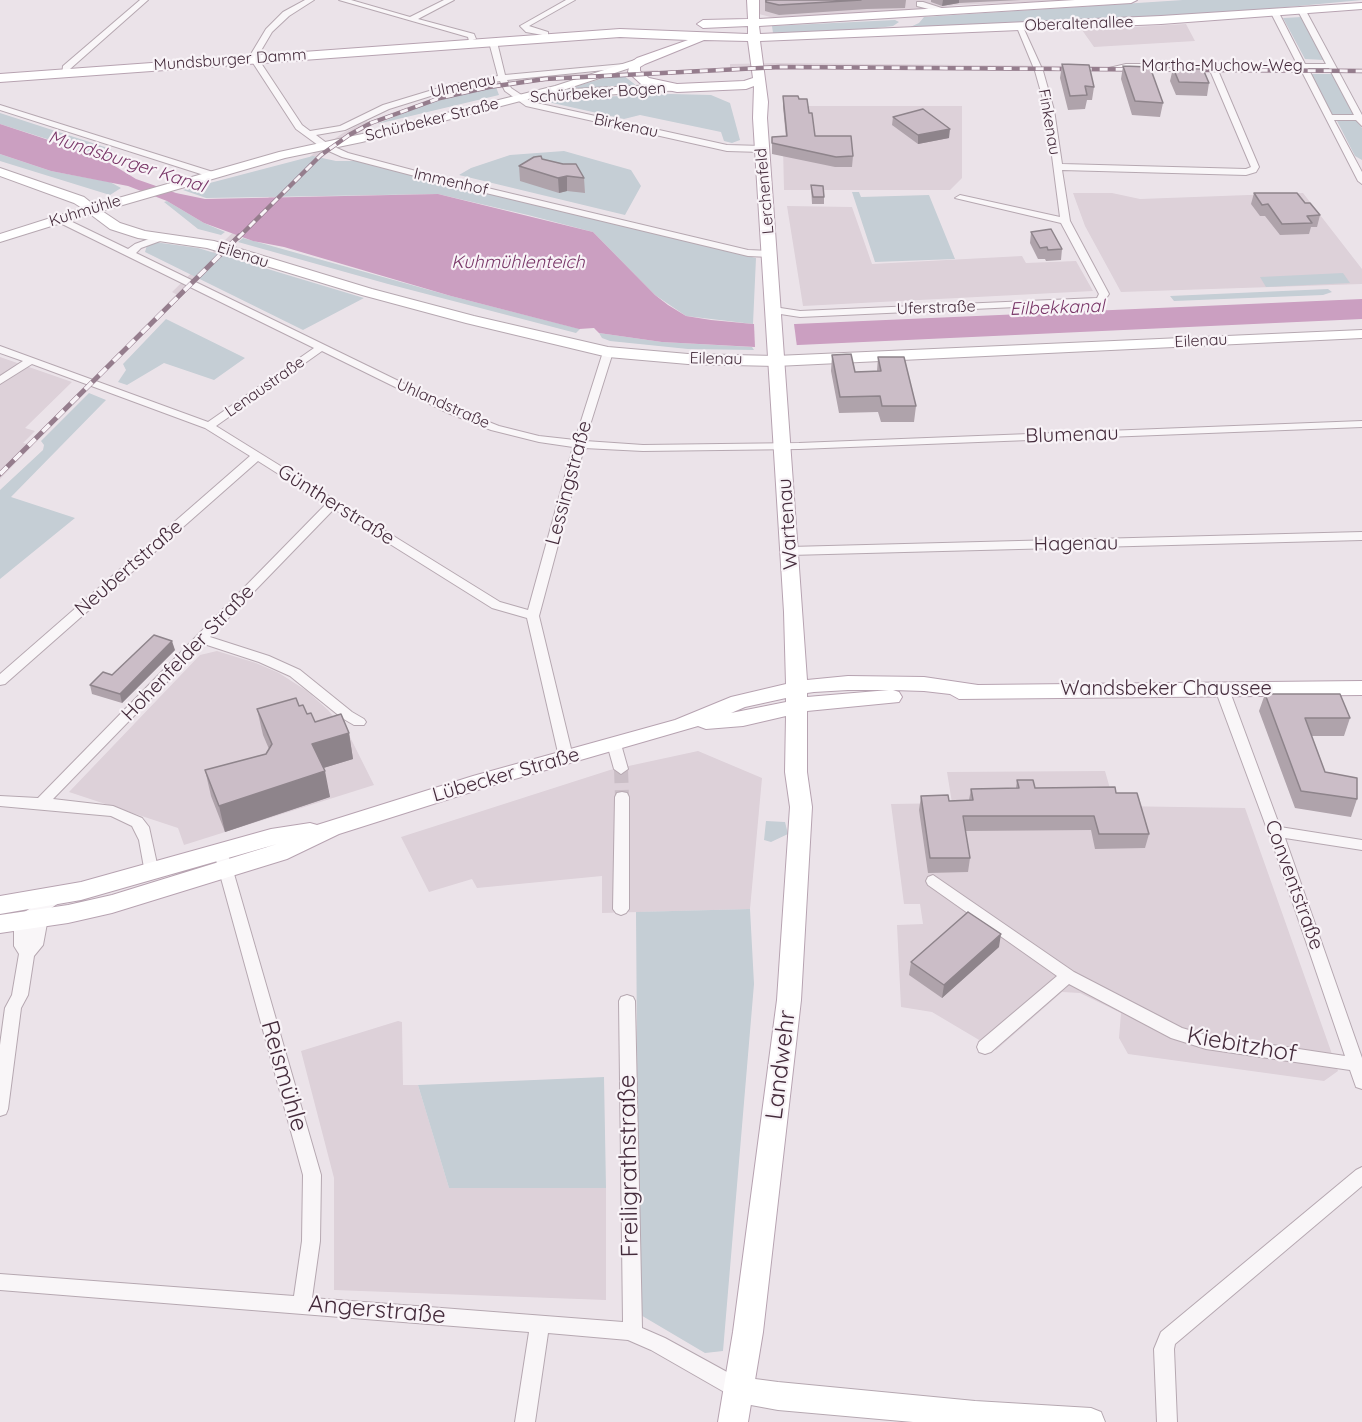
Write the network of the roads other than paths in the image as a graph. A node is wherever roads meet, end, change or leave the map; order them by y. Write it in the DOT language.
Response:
graph roads {
  1 [pos="144,0"];
  2 [pos="310,0"];
  3 [pos="343,0"];
  4 [pos="450,0"];
  5 [pos="571,0"];
  6 [pos="753,0"];
  7 [pos="1131,0"];
  8 [pos="920,5"];
  9 [pos="1362,6"];
  10 [pos="1302,11"];
  11 [pos="1275,13"];
  12 [pos="886,15"];
  13 [pos="411,19"];
  14 [pos="732,21"];
  15 [pos="755,22"];
  16 [pos="903,25"];
  17 [pos="1019,27"];
  18 [pos="545,34"];
  19 [pos="875,34"];
  20 [pos="707,36"];
  21 [pos="796,37"];
  22 [pos="754,38"];
  23 [pos="466,41"];
  24 [pos="493,42"];
  25 [pos="256,58"];
  26 [pos="758,60"];
  27 [pos="640,61"];
  28 [pos="624,66"];
  29 [pos="1212,66"];
  30 [pos="1304,66"];
  31 [pos="1331,66"];
  32 [pos="1113,68"];
  33 [pos="65,73"];
  34 [pos="0,78"];
  35 [pos="502,78"];
  36 [pos="759,80"];
  37 [pos="716,87"];
  38 [pos="677,88"];
  39 [pos="519,98"];
  40 [pos="0,108"];
  41 [pos="1329,117"];
  42 [pos="760,118"];
  43 [pos="1361,120"];
  44 [pos="309,134"];
  45 [pos="325,146"];
  46 [pos="762,149"];
  47 [pos="1352,161"];
  48 [pos="1362,161"];
  49 [pos="1057,167"];
  50 [pos="0,172"];
  51 [pos="210,174"];
  52 [pos="1362,181"];
  53 [pos="171,185"];
  54 [pos="960,198"];
  55 [pos="92,208"];
  56 [pos="59,219"];
  57 [pos="1065,221"];
  58 [pos="143,235"];
  59 [pos="0,238"];
  60 [pos="160,238"];
  61 [pos="115,244"];
  62 [pos="131,252"];
  63 [pos="770,254"];
  64 [pos="1099,301"];
  65 [pos="775,317"];
  66 [pos="1362,334"];
  67 [pos="320,348"];
  68 [pos="0,349"];
  69 [pos="608,352"];
  70 [pos="776,354"];
  71 [pos="31,360"];
  72 [pos="0,381"];
  73 [pos="1362,424"];
  74 [pos="209,426"];
  75 [pos="579,444"];
  76 [pos="782,445"];
  77 [pos="258,455"];
  78 [pos="334,503"];
  79 [pos="1362,536"];
  80 [pos="789,552"];
  81 [pos="533,616"];
  82 [pos="202,639"];
  83 [pos="0,681"];
  84 [pos="1362,688"];
  85 [pos="1222,689"];
  86 [pos="796,697"];
  87 [pos="359,722"];
  88 [pos="614,744"];
  89 [pos="566,757"];
  90 [pos="621,769"];
  91 [pos="622,797"];
  92 [pos="0,801"];
  93 [pos="41,803"];
  94 [pos="1274,831"];
  95 [pos="1362,845"];
  96 [pos="224,861"];
  97 [pos="152,873"];
  98 [pos="933,881"];
  99 [pos="59,896"];
  100 [pos="0,905"];
  101 [pos="621,909"];
  102 [pos="21,921"];
  103 [pos="1068,976"];
  104 [pos="627,1000"];
  105 [pos="986,1047"];
  106 [pos="1360,1065"];
  107 [pos="1362,1082"];
  108 [pos="0,1109"];
  109 [pos="1362,1175"];
  110 [pos="0,1282"];
  111 [pos="302,1304"];
  112 [pos="540,1324"];
  113 [pos="633,1332"];
  114 [pos="740,1390"];
  115 [pos="525,1422"];
  116 [pos="733,1422"];
  117 [pos="1091,1422"];
  118 [pos="1167,1422"];
  1 -- 33 [label="street"];
  2 -- 25 [label="street"];
  3 -- 13 [label="street"];
  4 -- 13 [label="street"];
  5 -- 18 [label="street"];
  6 -- 15 [label="main road, Lerchenfeld"];
  7 -- 8 [label="main road"];
  8 -- 12 [label="main road"];
  8 -- 16 [label="main road"];
  9 -- 10 [label="main road, Oberaltenallee"];
  10 -- 11 [label="main road, Oberaltenallee"];
  10 -- 31 [label="street"];
  11 -- 17 [label="main road, Oberaltenallee"];
  11 -- 30 [label="street"];
  12 -- 15 [label="main road"];
  12 -- 16 [label="main road"];
  13 -- 23 [label="street"];
  14 -- 15 [label="main road"];
  14 -- 18 [label="main road, Mundsburger Damm"];
  14 -- 20 [label="main road, Schürbeker Straße"];
  15 -- 22 [label="main road, Lerchenfeld"];
  16 -- 19 [label="main road"];
  17 -- 19 [label="main road, Oberaltenallee"];
  17 -- 49 [label="street, Finkenau"];
  18 -- 23 [label="main road, Mundsburger Damm"];
  19 -- 21 [label="main road, Oberaltenallee"];
  20 -- 22 [label="main road, Mundsburger Damm"];
  20 -- 24 [label="main road, Mundsburger Damm"];
  20 -- 27 [label="main road, Schürbeker Straße"];
  21 -- 22 [label="main road, Mundsburger Damm"];
  21 -- 26 [label="main road"];
  22 -- 26 [label="main road, Lerchenfeld"];
  23 -- 24 [label="main road, Mundsburger Damm"];
  23 -- 25 [label="main road, Mundsburger Damm"];
  24 -- 35 [label="street, Birkenau"];
  25 -- 33 [label="main road, Mundsburger Damm"];
  25 -- 44 [label="street, Immenhof"];
  26 -- 36 [label="main road, Lerchenfeld"];
  27 -- 28 [label="street, Schürbeker Straße"];
  27 -- 38 [label="main road, Schürbeker Bogen"];
  28 -- 35 [label="street, Ulmenau"];
  28 -- 39 [label="street, Schürbeker Straße"];
  29 -- 30 [label="street, Martha-Muchow-Weg"];
  29 -- 32 [label="street, Martha-Muchow-Weg"];
  29 -- 49 [label="street"];
  30 -- 31 [label="street, Martha-Muchow-Weg"];
  30 -- 41 [label="street"];
  31 -- 43 [label="street"];
  33 -- 34 [label="main road, Mundsburger Damm"];
  35 -- 39 [label="street, Birkenau"];
  35 -- 44 [label="street, Ulmenau"];
  36 -- 37 [label="main road, Schürbeker Bogen"];
  36 -- 42 [label="main road, Lerchenfeld"];
  37 -- 38 [label="main road, Schürbeker Bogen"];
  37 -- 42 [label="main road, Schürbeker Bogen"];
  38 -- 39 [label="street, Schürbeker Bogen"];
  39 -- 45 [label="street, Schürbeker Straße"];
  39 -- 46 [label="street, Birkenau"];
  40 -- 51 [label="street"];
  41 -- 43 [label="street"];
  41 -- 47 [label="street"];
  42 -- 46 [label="main road, Lerchenfeld"];
  44 -- 45 [label="street, Immenhof"];
  45 -- 51 [label="street, Schürbeker Straße"];
  45 -- 63 [label="street, Immenhof"];
  46 -- 63 [label="main road, Lerchenfeld"];
  47 -- 48 [label="street"];
  47 -- 52 [label="street"];
  49 -- 57 [label="street, Finkenau"];
  50 -- 55 [label="street, Eilenau"];
  51 -- 53 [label="street, Schürbeker Straße"];
  53 -- 55 [label="street, Kuhmühle"];
  54 -- 57 [label="street"];
  55 -- 56 [label="street, Kuhmühle"];
  55 -- 58 [label="street, Eilenau"];
  56 -- 59 [label="street, Kuhmühle"];
  56 -- 61 [label="street, Uhlandstraße"];
  57 -- 64 [label="street, Finkenau"];
  58 -- 60 [label="street, Eilenau"];
  58 -- 61 [label="street"];
  60 -- 62 [label="street"];
  60 -- 69 [label="street, Eilenau"];
  61 -- 62 [label="street, Uhlandstraße"];
  62 -- 67 [label="street, Uhlandstraße"];
  63 -- 65 [label="main road, Lerchenfeld"];
  64 -- 65 [label="street, Uferstraße"];
  65 -- 70 [label="main road, Lerchenfeld"];
  66 -- 70 [label="street, Eilenau"];
  67 -- 74 [label="street, Lenaustraße"];
  67 -- 75 [label="street, Uhlandstraße"];
  68 -- 71 [label="street, Güntherstraße"];
  69 -- 70 [label="street, Eilenau"];
  69 -- 75 [label="street, Lessingstraße"];
  70 -- 76 [label="main road, Wartenau"];
  71 -- 72 [label="street"];
  71 -- 74 [label="street, Güntherstraße"];
  73 -- 76 [label="street, Blumenau"];
  74 -- 77 [label="street, Güntherstraße"];
  75 -- 76 [label="street, Uhlandstraße"];
  75 -- 81 [label="street, Lessingstraße"];
  76 -- 80 [label="main road, Wartenau"];
  77 -- 78 [label="street, Güntherstraße"];
  77 -- 83 [label="street, Neubertstraße"];
  78 -- 81 [label="street, Güntherstraße"];
  78 -- 82 [label="street, Hohenfelder Straße"];
  79 -- 80 [label="street, Hagenau"];
  80 -- 86 [label="main road, Wartenau"];
  81 -- 89 [label="street"];
  82 -- 87 [label="street"];
  82 -- 93 [label="street, Hohenfelder Straße"];
  84 -- 85 [label="main road, Wandsbeker Chaussee"];
  85 -- 86 [label="main road, Wandsbeker Chaussee"];
  85 -- 94 [label="street, Conventstraße"];
  86 -- 88 [label="main road, Lübecker Straße"];
  86 -- 114 [label="main road, Landwehr"];
  88 -- 89 [label="main road, Lübecker Straße"];
  88 -- 90 [label="street"];
  89 -- 96 [label="main road, Lübecker Straße"];
  91 -- 101 [label="street"];
  92 -- 93 [label="street"];
  93 -- 97 [label="street"];
  94 -- 95 [label="street"];
  94 -- 106 [label="street, Conventstraße"];
  96 -- 97 [label="main road, Lübecker Straße"];
  96 -- 102 [label="main road, Lübecker Straße"];
  96 -- 111 [label="street, Reismühle"];
  97 -- 99 [label="main road, Lübecker Straße"];
  98 -- 103 [label="street, Kiebitzhof"];
  99 -- 100 [label="main road, Lübecker Straße"];
  99 -- 102 [label="street"];
  102 -- 108 [label="street"];
  103 -- 105 [label="street"];
  103 -- 106 [label="street, Kiebitzhof"];
  104 -- 113 [label="street, Freiligrathstraße"];
  106 -- 107 [label="street, Conventstraße"];
  109 -- 118 [label="street"];
  110 -- 111 [label="street, Angerstraße"];
  111 -- 112 [label="street, Angerstraße"];
  112 -- 113 [label="street, Angerstraße"];
  112 -- 115 [label="street"];
  113 -- 114 [label="street, Angerstraße"];
  114 -- 116 [label="main road, Landwehr"];
  114 -- 117 [label="street"];
}
